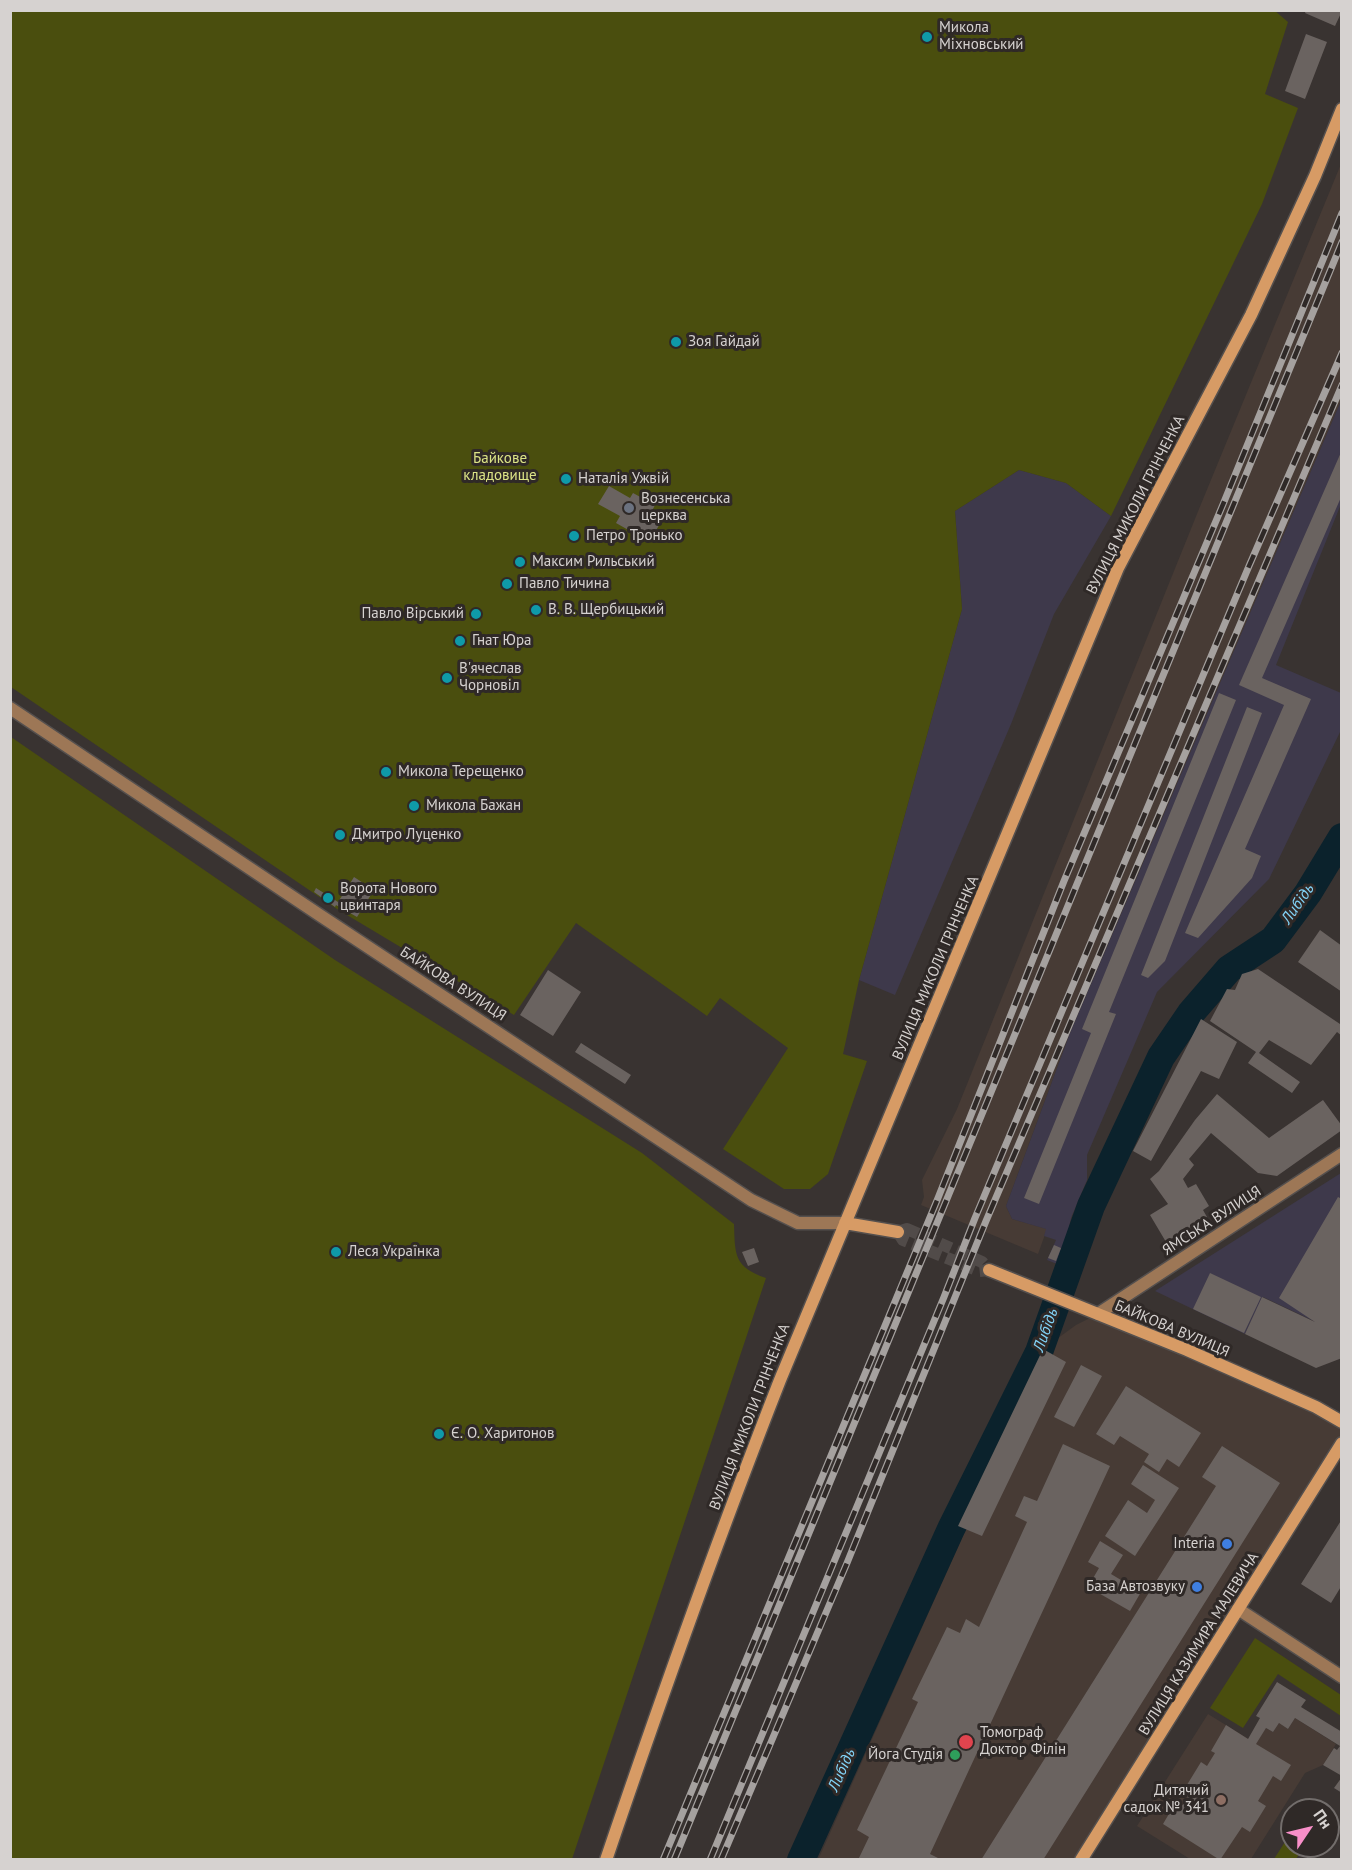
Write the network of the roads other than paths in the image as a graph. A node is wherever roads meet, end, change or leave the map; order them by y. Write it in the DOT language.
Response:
graph roads {
  1 [pos="1341,109"];
  2 [pos="10,708"];
  3 [pos="1341,1154"];
  4 [pos="845,1222"];
  5 [pos="898,1233"];
  6 [pos="989,1270"];
  7 [pos="1098,1314"];
  8 [pos="1341,1422"];
  9 [pos="1341,1443"];
  10 [pos="1238,1609"];
  11 [pos="1341,1677"];
  12 [pos="606,1860"];
  13 [pos="1081,1860"];
  1 -- 4 [label="main road, ВУЛИЦЯ МИКОЛИ ГРІНЧЕНКА"];
  2 -- 4 [label="street, БАЙКОВА ВУЛИЦЯ"];
  3 -- 7 [label="street, ЯМСЬКА ВУЛИЦЯ"];
  4 -- 5 [label="main road, БАЙКОВА ВУЛИЦЯ"];
  4 -- 12 [label="main road, ВУЛИЦЯ МИКОЛИ ГРІНЧЕНКА"];
  6 -- 7 [label="main road, БАЙКОВА ВУЛИЦЯ"];
  7 -- 8 [label="main road, БАЙКОВА ВУЛИЦЯ"];
  9 -- 10 [label="main road, ВУЛИЦЯ КАЗИМИРА МАЛЕВИЧА"];
  10 -- 11 [label="street"];
  10 -- 13 [label="main road, ВУЛИЦЯ КАЗИМИРА МАЛЕВИЧА"];
}
